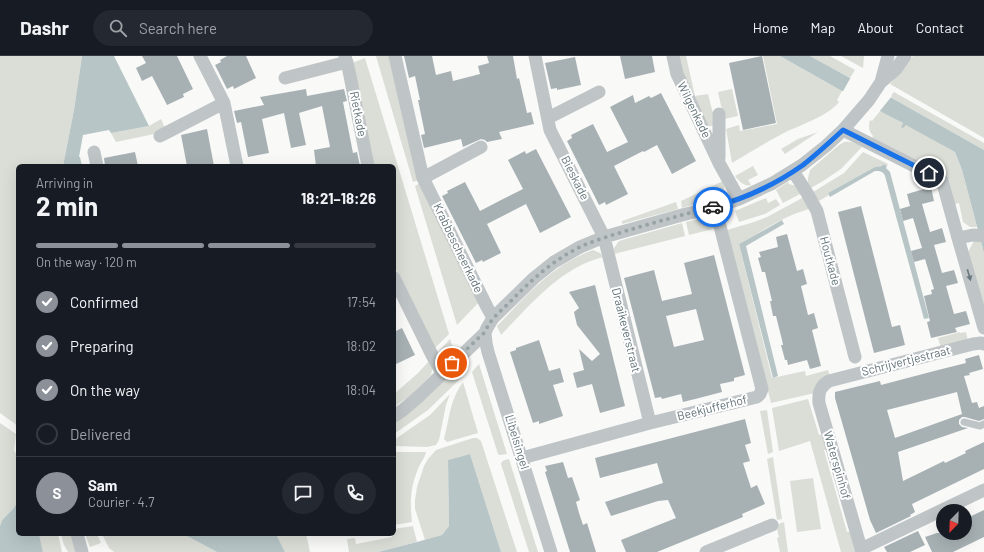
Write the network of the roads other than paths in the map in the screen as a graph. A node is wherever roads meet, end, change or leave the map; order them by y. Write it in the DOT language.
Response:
graph roads {
  1 [pos="200,56"];
  2 [pos="395,56"];
  3 [pos="535,56"];
  4 [pos="673,56"];
  5 [pos="888,56"];
  6 [pos="905,56"];
  7 [pos="346,59"];
  8 [pos="285,78"];
  9 [pos="881,83"];
  10 [pos="599,92"];
  11 [pos="224,103"];
  12 [pos="719,114"];
  13 [pos="548,118"];
  14 [pos="843,130"];
  15 [pos="160,136"];
  16 [pos="481,147"];
  17 [pos="94,152"];
  18 [pos="719,163"];
  19 [pos="97,164"];
  20 [pos="237,164"];
  21 [pos="368,164"];
  22 [pos="793,171"];
  23 [pos="423,178"];
  24 [pos="739,199"];
  25 [pos="715,207"];
  26 [pos="978,236"];
  27 [pos="604,237"];
  28 [pos="958,238"];
  29 [pos="396,282"];
  30 [pos="493,318"];
  31 [pos="984,328"];
  32 [pos="485,332"];
  33 [pos="984,344"];
  34 [pos="855,357"];
  35 [pos="442,373"];
  36 [pos="829,381"];
  37 [pos="396,415"];
  38 [pos="964,422"];
  39 [pos="650,424"];
  40 [pos="984,424"];
  41 [pos="522,458"];
  42 [pos="984,490"];
  43 [pos="772,525"];
  44 [pos="78,536"];
  45 [pos="861,551"];
  46 [pos="82,552"];
  47 [pos="551,552"];
  48 [pos="706,552"];
  1 -- 11 [label="street"];
  2 -- 23 [label="street, Krabbescheerkade"];
  3 -- 13 [label="street, Bieskade"];
  4 -- 18 [label="street, Wilgenkade"];
  5 -- 9 [label="street"];
  6 -- 9 [label="street"];
  7 -- 8 [label="street, Rietkade"];
  7 -- 21 [label="street, Rietkade"];
  9 -- 14 [label="street"];
  10 -- 13 [label="street"];
  11 -- 15 [label="street"];
  11 -- 20 [label="street"];
  12 -- 18 [label="street, Wilgenkade"];
  13 -- 27 [label="street, Bieskade"];
  14 -- 22 [label="street"];
  14 -- 28 [label="street"];
  16 -- 23 [label="street"];
  17 -- 19 [label="street"];
  18 -- 24 [label="street, Wilgenkade"];
  22 -- 24 [label="street"];
  22 -- 34 [label="street, Houtkade"];
  23 -- 30 [label="street, Krabbescheerkade"];
  24 -- 25 [label="street"];
  25 -- 27 [label="street"];
  25 -- 39 [label="street, Beekjufferhof"];
  26 -- 28 [label="street"];
  27 -- 30 [label="street"];
  27 -- 39 [label="street, Draaikeverstraat"];
  28 -- 31 [label="street, one-way"];
  29 -- 35 [label="street"];
  30 -- 32 [label="street"];
  32 -- 35 [label="street"];
  32 -- 41 [label="street, Libelsingel"];
  33 -- 36 [label="street, Schrijvertjestraat"];
  35 -- 37 [label="street"];
  36 -- 45 [label="street, Waterspinhof"];
  38 -- 40 [label="lane"];
  39 -- 41 [label="street, Beekjufferhof"];
  41 -- 47 [label="street, Libelsingel"];
  42 -- 45 [label="street"];
  43 -- 48 [label="street"];
  44 -- 46 [label="street"];
}
